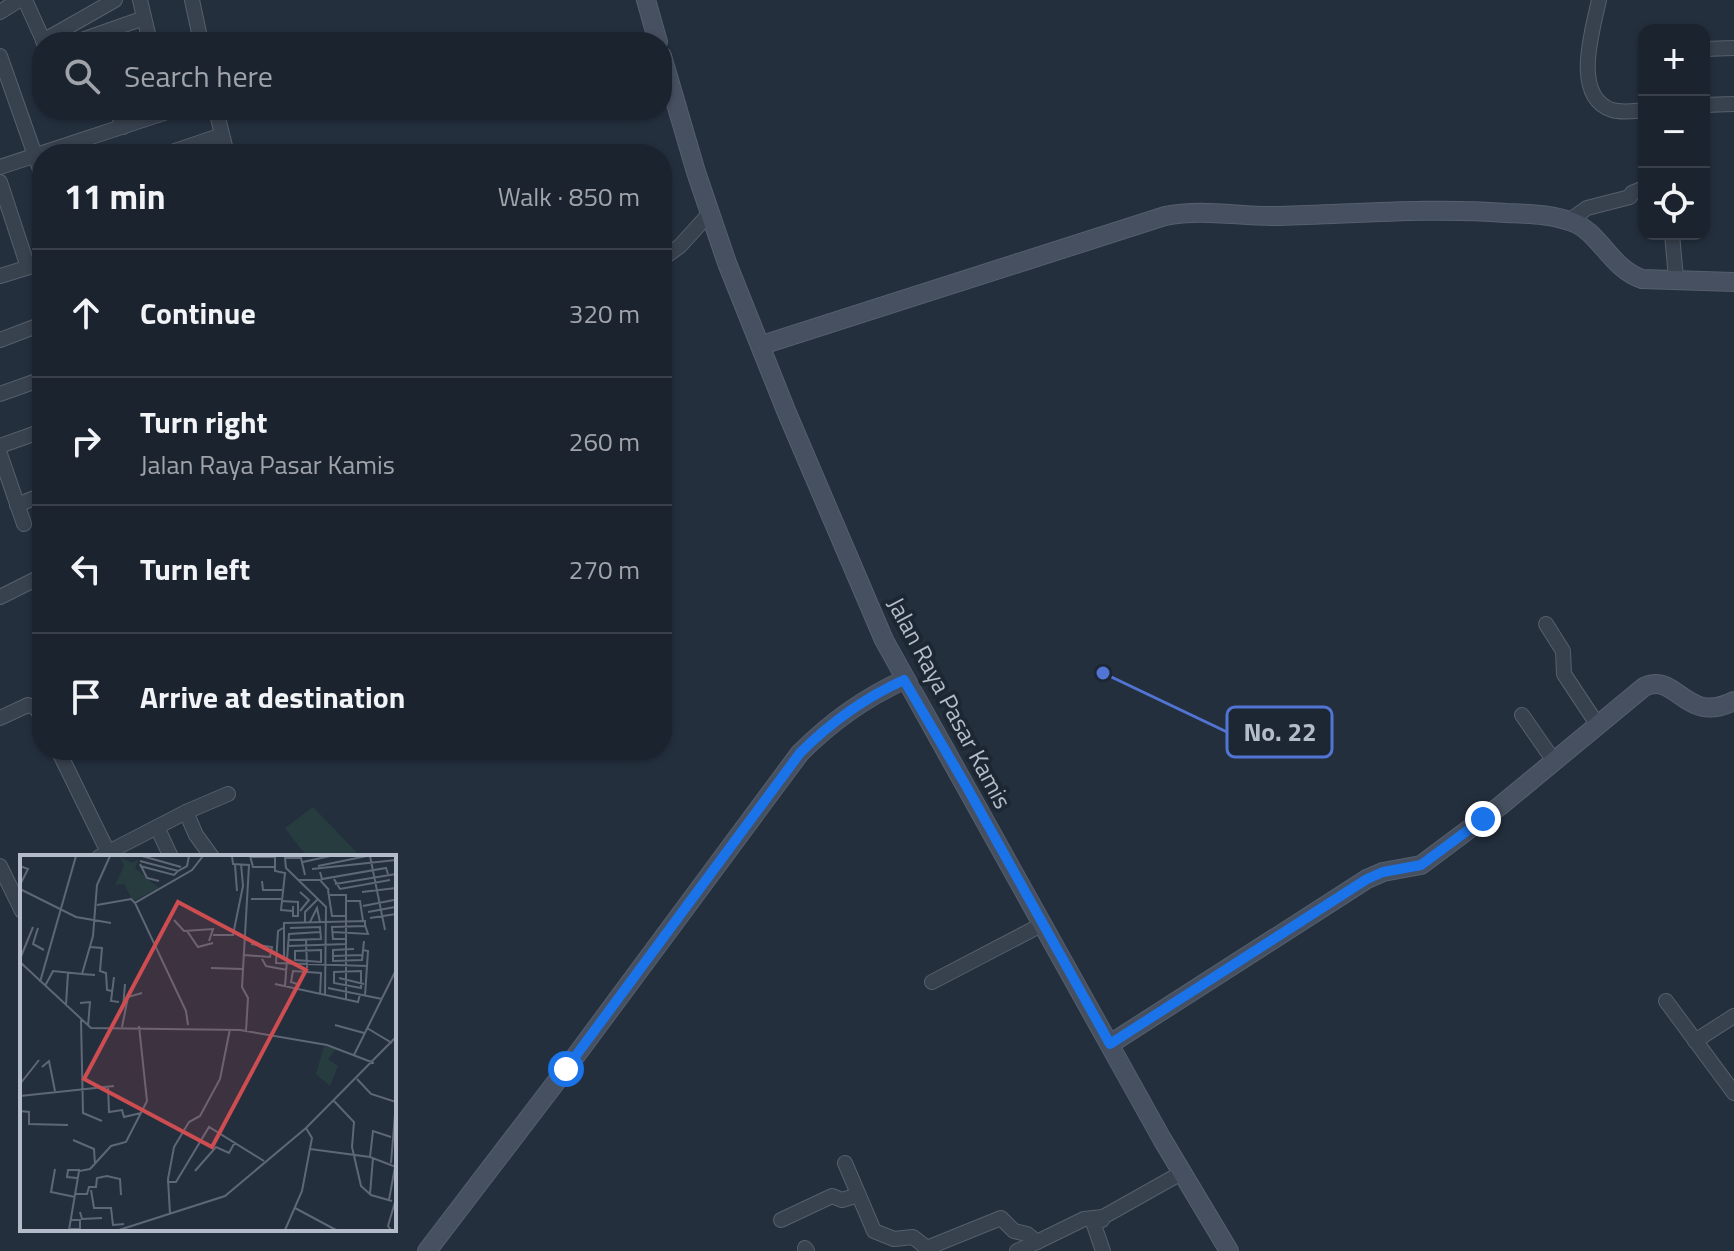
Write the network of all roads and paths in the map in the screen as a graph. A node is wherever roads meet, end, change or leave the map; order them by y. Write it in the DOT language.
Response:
graph roads {
  1 [pos="22,0"];
  2 [pos="115,0"];
  3 [pos="140,0"];
  4 [pos="192,0"];
  5 [pos="646,0"];
  6 [pos="1599,0"];
  7 [pos="0,12"];
  8 [pos="144,18"];
  9 [pos="39,32"];
  10 [pos="60,32"];
  11 [pos="104,32"];
  12 [pos="148,32"];
  13 [pos="199,32"];
  14 [pos="655,32"];
  15 [pos="1734,48"];
  16 [pos="1710,49"];
  17 [pos="0,56"];
  18 [pos="672,90"];
  19 [pos="1734,104"];
  20 [pos="1710,105"];
  21 [pos="1638,110"];
  22 [pos="121,120"];
  23 [pos="144,120"];
  24 [pos="218,120"];
  25 [pos="123,127"];
  26 [pos="222,135"];
  27 [pos="88,144"];
  28 [pos="195,144"];
  29 [pos="224,144"];
  30 [pos="32,147"];
  31 [pos="32,156"];
  32 [pos="0,167"];
  33 [pos="0,182"];
  34 [pos="1638,190"];
  35 [pos="709,214"];
  36 [pos="5,216"];
  37 [pos="1569,221"];
  38 [pos="1673,240"];
  39 [pos="672,252"];
  40 [pos="32,260"];
  41 [pos="32,266"];
  42 [pos="0,276"];
  43 [pos="1676,278"];
  44 [pos="1734,282"];
  45 [pos="32,328"];
  46 [pos="0,340"];
  47 [pos="762,345"];
  48 [pos="32,383"];
  49 [pos="0,394"];
  50 [pos="32,435"];
  51 [pos="0,446"];
  52 [pos="0,454"];
  53 [pos="32,499"];
  54 [pos="17,505"];
  55 [pos="24,524"];
  56 [pos="32,581"];
  57 [pos="0,597"];
  58 [pos="1546,624"];
  59 [pos="904,680"];
  60 [pos="1734,701"];
  61 [pos="32,706"];
  62 [pos="1522,715"];
  63 [pos="0,718"];
  64 [pos="1597,724"];
  65 [pos="62,760"];
  66 [pos="1554,761"];
  67 [pos="228,794"];
  68 [pos="186,812"];
  69 [pos="157,827"];
  70 [pos="104,855"];
  71 [pos="170,855"];
  72 [pos="211,855"];
  73 [pos="0,866"];
  74 [pos="20,907"];
  75 [pos="1043,924"];
  76 [pos="932,982"];
  77 [pos="1666,1001"];
  78 [pos="1734,1016"];
  79 [pos="1695,1041"];
  80 [pos="1110,1044"];
  81 [pos="1734,1093"];
  82 [pos="845,1163"];
  83 [pos="1184,1173"];
  84 [pos="858,1195"];
  85 [pos="781,1220"];
  86 [pos="1037,1242"];
  87 [pos="427,1251"];
  88 [pos="1017,1251"];
  89 [pos="1103,1251"];
  90 [pos="1229,1251"];
  1 -- 7 [label="street"];
  1 -- 9 [label="street"];
  2 -- 10 [label="street"];
  3 -- 8 [label="street"];
  4 -- 13 [label="street"];
  5 -- 14 [label="street"];
  6 -- 21 [label="street"];
  8 -- 11 [label="street"];
  8 -- 12 [label="street"];
  15 -- 16 [label="street"];
  17 -- 30 [label="street"];
  18 -- 35 [label="street, Jalan Raya Pasar Kamis"];
  19 -- 20 [label="street"];
  22 -- 25 [label="street"];
  23 -- 25 [label="street"];
  24 -- 26 [label="street"];
  25 -- 27 [label="street"];
  26 -- 28 [label="street"];
  26 -- 29 [label="street"];
  31 -- 32 [label="street"];
  33 -- 36 [label="street"];
  34 -- 37 [label="street"];
  35 -- 39 [label="street"];
  35 -- 47 [label="street, Jalan Raya Pasar Kamis"];
  36 -- 40 [label="street"];
  37 -- 43 [label="street"];
  37 -- 47 [label="street"];
  38 -- 43 [label="street"];
  41 -- 42 [label="street"];
  43 -- 44 [label="street"];
  45 -- 46 [label="street"];
  47 -- 59 [label="street, Jalan Raya Pasar Kamis"];
  48 -- 49 [label="street"];
  50 -- 51 [label="street"];
  52 -- 54 [label="street"];
  53 -- 54 [label="street"];
  54 -- 55 [label="street"];
  56 -- 57 [label="street"];
  58 -- 64 [label="street"];
  59 -- 75 [label="street, Jalan Raya Pasar Kamis"];
  59 -- 87 [label="street"];
  60 -- 64 [label="street"];
  61 -- 63 [label="street"];
  62 -- 66 [label="street"];
  64 -- 66 [label="street"];
  65 -- 70 [label="street"];
  66 -- 80 [label="street"];
  67 -- 68 [label="street"];
  68 -- 69 [label="street"];
  68 -- 72 [label="street"];
  69 -- 70 [label="street"];
  69 -- 71 [label="street"];
  73 -- 74 [label="street"];
  75 -- 76 [label="street"];
  75 -- 80 [label="street, Jalan Raya Pasar Kamis"];
  77 -- 79 [label="street"];
  78 -- 79 [label="street"];
  79 -- 81 [label="street"];
  80 -- 83 [label="street, Jalan Raya Pasar Kamis"];
  82 -- 84 [label="street"];
  83 -- 86 [label="street"];
  83 -- 89 [label="street"];
  83 -- 90 [label="street, Jalan Raya Pasar Kamis"];
  84 -- 85 [label="street"];
  84 -- 86 [label="street"];
  86 -- 88 [label="street"];
}
